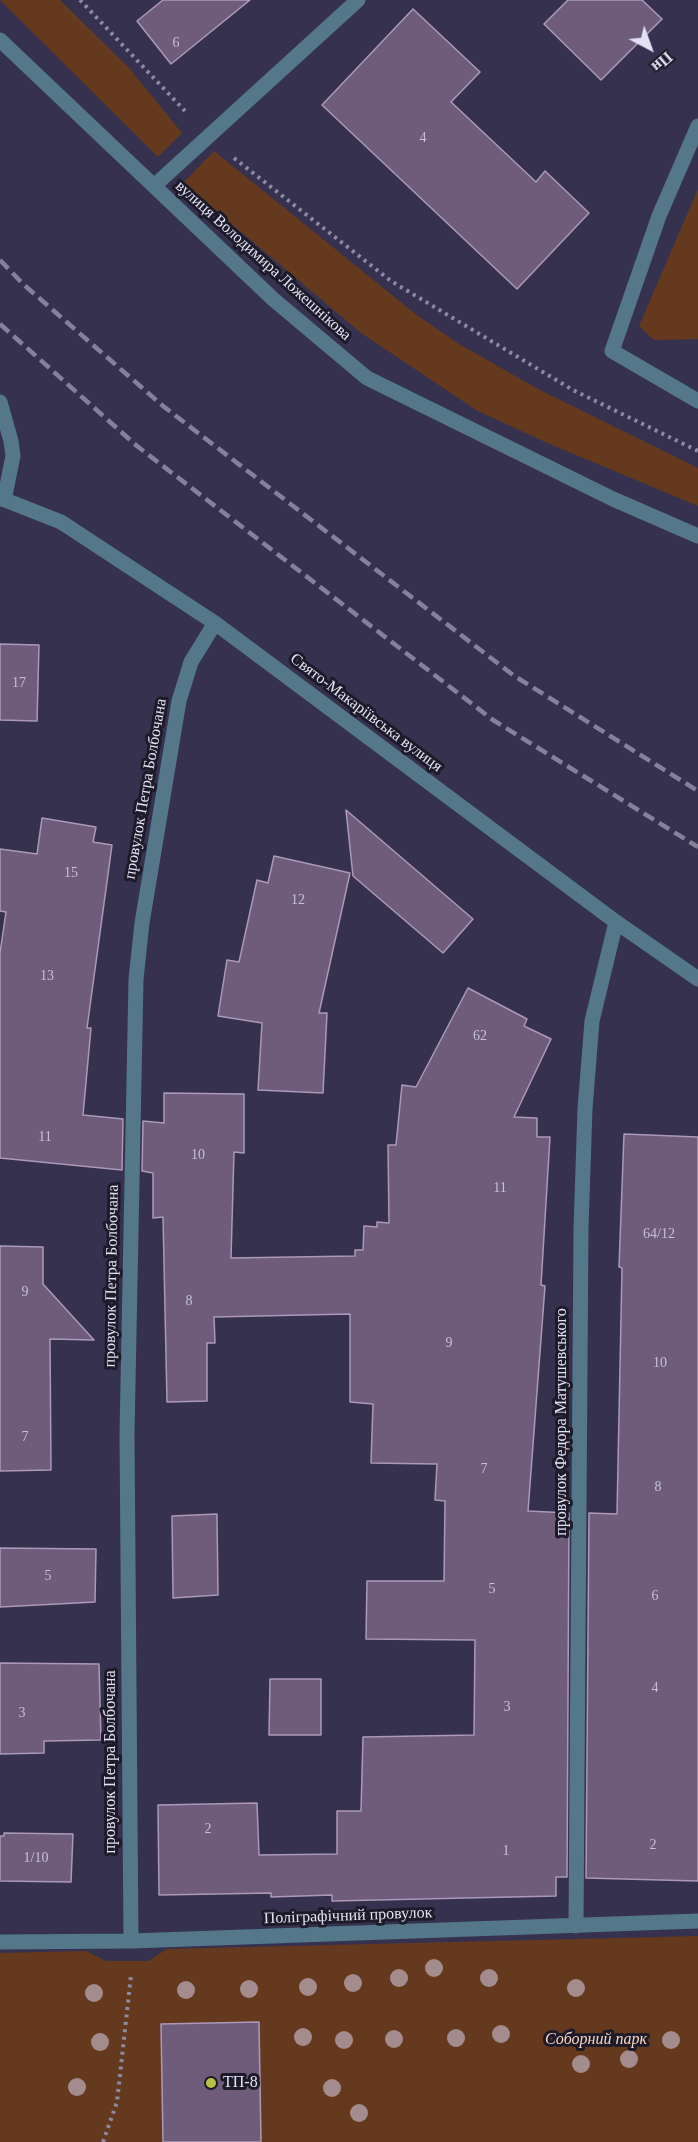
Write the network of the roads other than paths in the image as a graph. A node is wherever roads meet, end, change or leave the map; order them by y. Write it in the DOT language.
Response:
graph roads {
  1 [pos="358,0"];
  2 [pos="0,40"];
  3 [pos="698,126"];
  4 [pos="154,186"];
  5 [pos="698,401"];
  6 [pos="0,402"];
  7 [pos="2,499"];
  8 [pos="698,536"];
  9 [pos="214,623"];
  10 [pos="616,922"];
  11 [pos="698,979"];
  12 [pos="698,1921"];
  13 [pos="576,1926"];
  14 [pos="130,1941"];
  15 [pos="0,1942"];
  1 -- 4 [label="street"];
  2 -- 4 [label="street, вулиця Володимира Ложешнікова"];
  3 -- 5 [label="street"];
  4 -- 8 [label="street, вулиця Володимира Ложешнікова"];
  6 -- 7 [label="street"];
  7 -- 9 [label="street, Свято-Макаріївська вулиця"];
  9 -- 10 [label="street, Свято-Макаріївська вулиця"];
  9 -- 14 [label="street, провулок Петра Болбочана"];
  10 -- 11 [label="street, Свято-Макаріївська вулиця"];
  10 -- 13 [label="street, провулок Федора Матушевського"];
  12 -- 13 [label="street, Поліграфічний провулок"];
  13 -- 14 [label="street, Поліграфічний провулок"];
  14 -- 15 [label="street, Поліграфічний провулок"];
}
